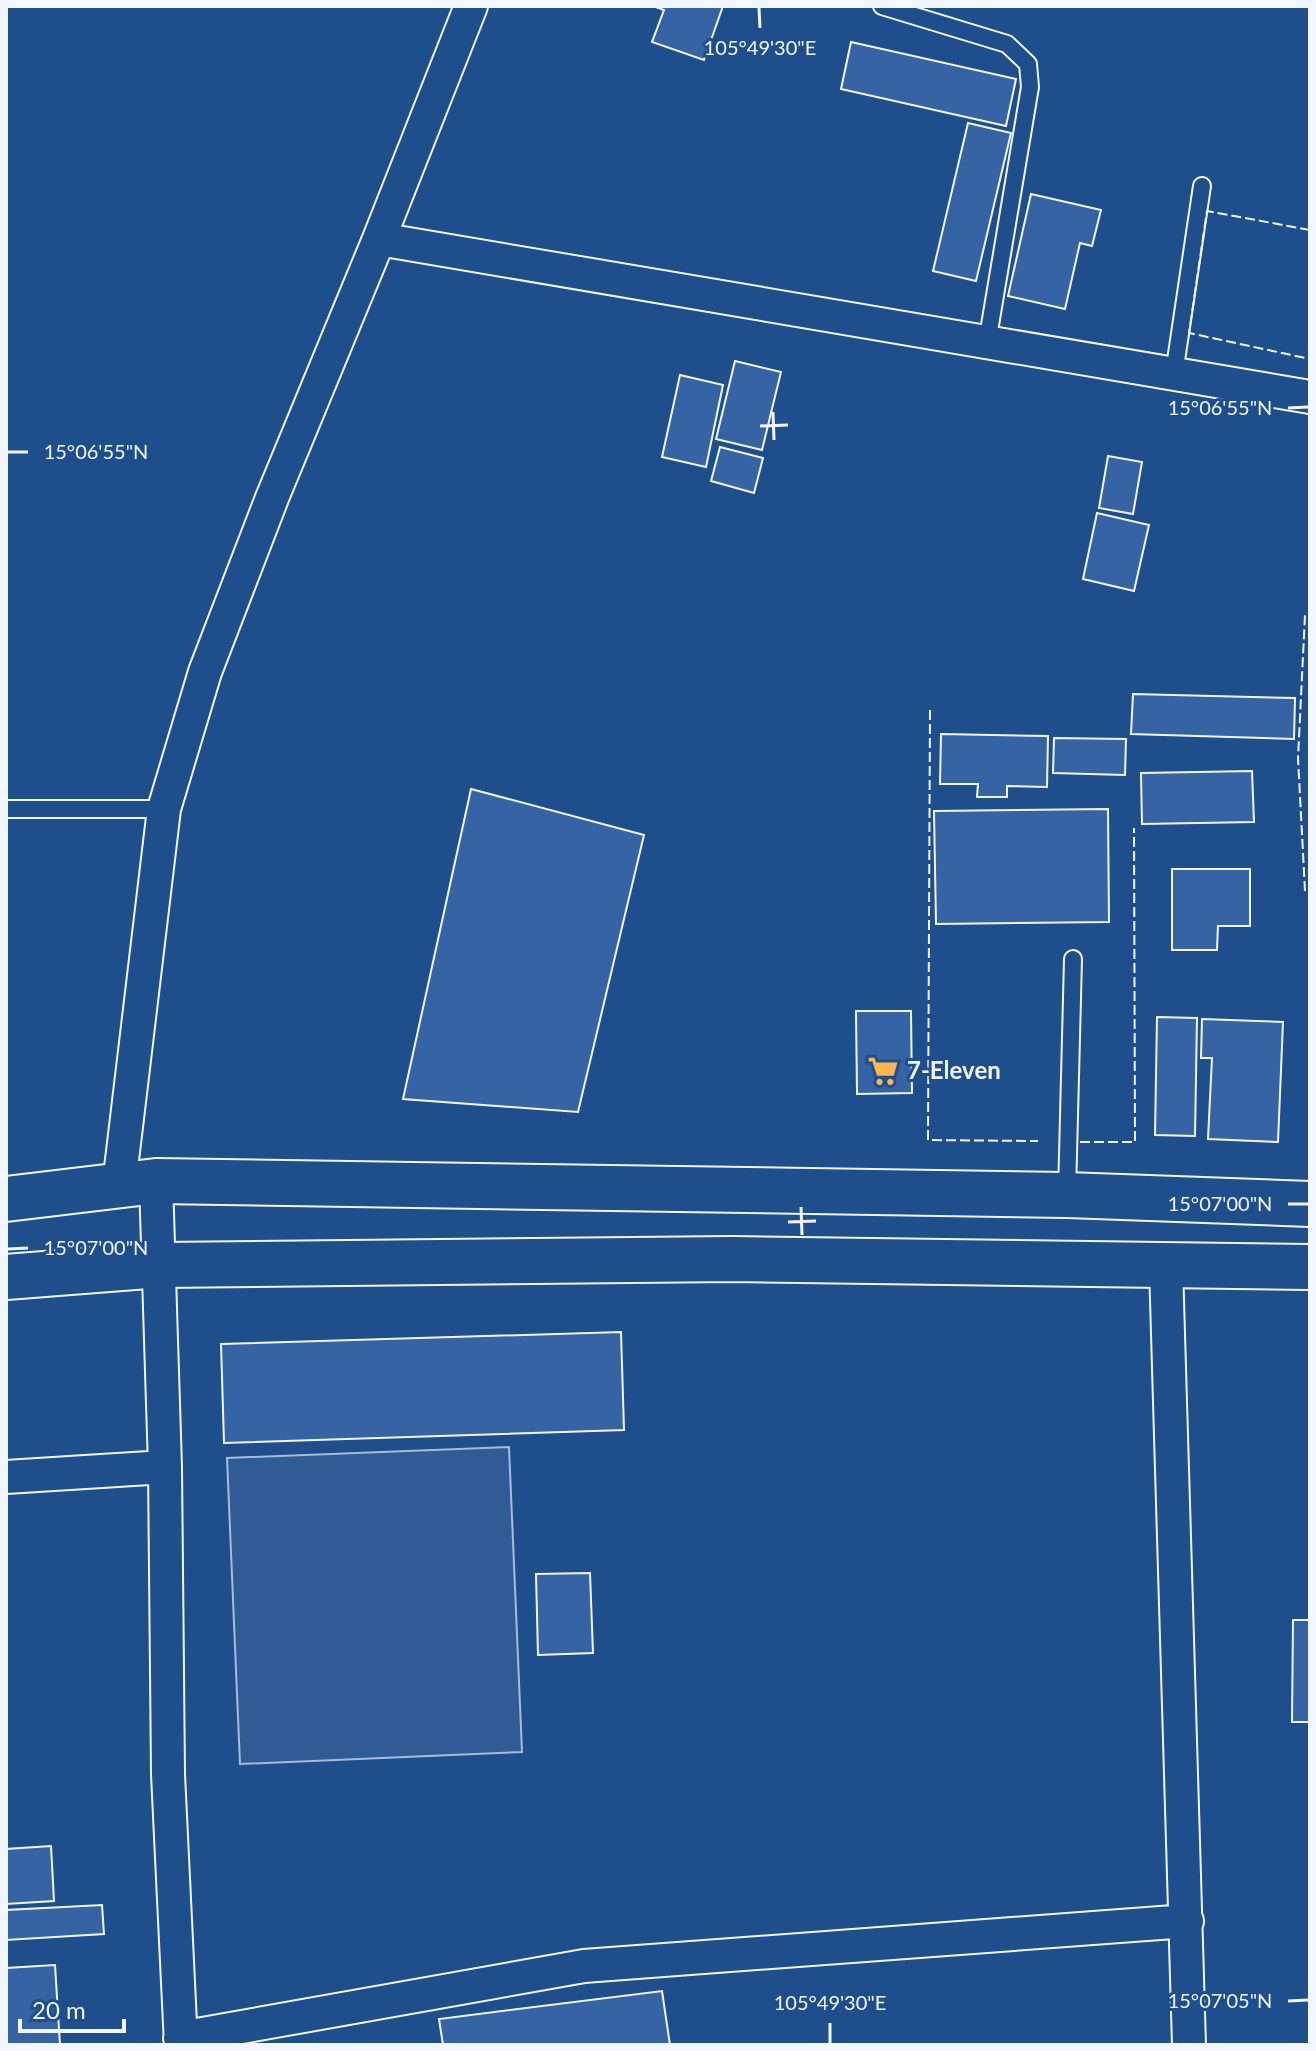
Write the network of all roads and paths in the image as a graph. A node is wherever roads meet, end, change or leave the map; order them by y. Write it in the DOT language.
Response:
graph roads {
  1 [pos="471,6"];
  2 [pos="882,6"];
  3 [pos="1202,186"];
  4 [pos="379,239"];
  5 [pos="987,343"];
  6 [pos="1174,374"];
  7 [pos="1310,397"];
  8 [pos="6,809"];
  9 [pos="164,809"];
  10 [pos="1073,959"];
  11 [pos="137,1183"];
  12 [pos="1067,1195"];
  13 [pos="6,1199"];
  14 [pos="1310,1204"];
  15 [pos="160,1265"];
  16 [pos="1166,1266"];
  17 [pos="1310,1267"];
  18 [pos="6,1277"];
  19 [pos="165,1467"];
  20 [pos="6,1477"];
  21 [pos="1187,1921"];
  22 [pos="181,2041"];
  23 [pos="1189,2045"];
  1 -- 4 [label="street"];
  2 -- 5 [label="lane"];
  3 -- 6 [label="lane"];
  4 -- 5 [label="street"];
  4 -- 9 [label="street"];
  5 -- 6 [label="street"];
  6 -- 7 [label="street"];
  8 -- 9 [label="lane"];
  9 -- 11 [label="street"];
  10 -- 12 [label="lane"];
  11 -- 12 [label="highway"];
  11 -- 13 [label="highway"];
  11 -- 15 [label="street"];
  12 -- 14 [label="highway"];
  15 -- 16 [label="highway"];
  15 -- 18 [label="highway"];
  15 -- 19 [label="street"];
  16 -- 17 [label="highway"];
  16 -- 21 [label="street"];
  19 -- 20 [label="street"];
  19 -- 22 [label="street"];
  21 -- 22 [label="street"];
  21 -- 23 [label="street"];
}
